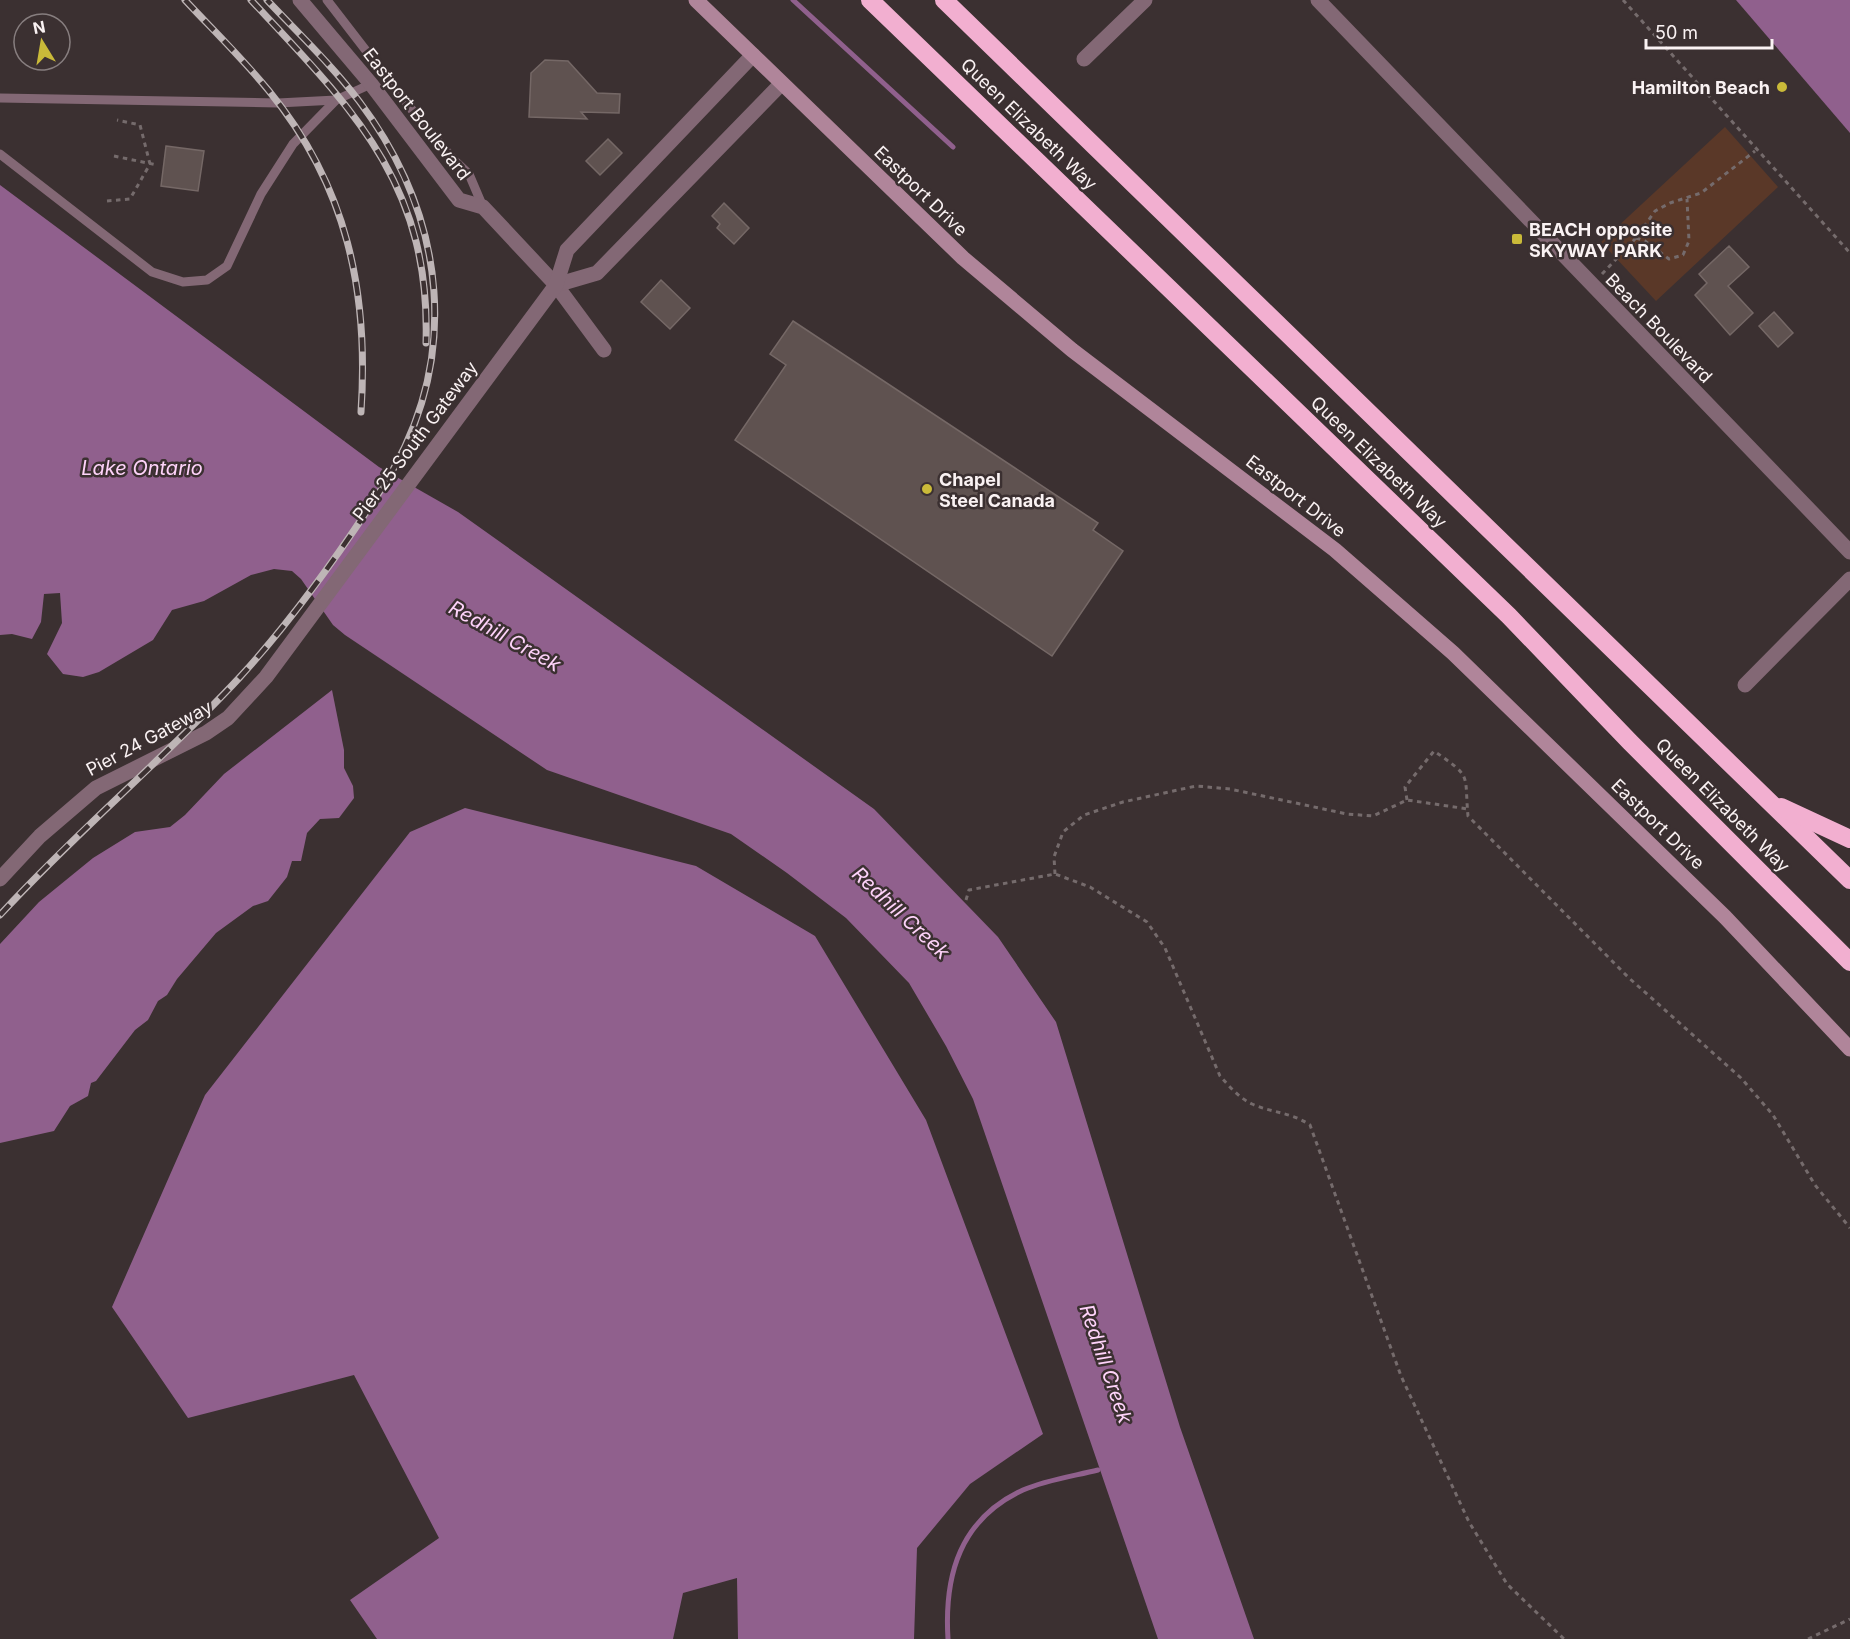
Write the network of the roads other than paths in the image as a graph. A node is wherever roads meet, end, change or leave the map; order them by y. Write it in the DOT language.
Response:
graph roads {
  1 [pos="300,0"];
  2 [pos="327,0"];
  3 [pos="696,0"];
  4 [pos="870,0"];
  5 [pos="944,0"];
  6 [pos="1145,0"];
  7 [pos="1318,0"];
  8 [pos="753,55"];
  9 [pos="1083,59"];
  10 [pos="370,84"];
  11 [pos="781,84"];
  12 [pos="0,98"];
  13 [pos="336,100"];
  14 [pos="0,154"];
  15 [pos="483,207"];
  16 [pos="556,285"];
  17 [pos="604,350"];
  18 [pos="1850,552"];
  19 [pos="1850,579"];
  20 [pos="307,622"];
  21 [pos="1745,685"];
  22 [pos="1772,803"];
  23 [pos="1850,840"];
  24 [pos="0,879"];
  25 [pos="1850,880"];
  26 [pos="1850,962"];
  27 [pos="1850,1049"];
  1 -- 10 [label="street, Eastport Boulevard"];
  2 -- 15 [label="lane"];
  3 -- 8 [label="main road, Eastport Drive"];
  4 -- 26 [label="highway, Queen Elizabeth Way"];
  5 -- 22 [label="highway, Queen Elizabeth Way"];
  6 -- 9 [label="street"];
  7 -- 18 [label="street, Beach Boulevard"];
  8 -- 11 [label="main road, Eastport Drive"];
  8 -- 16 [label="street, Pier 25 South Gateway"];
  10 -- 13 [label="lane"];
  10 -- 15 [label="street, Eastport Boulevard"];
  11 -- 16 [label="street"];
  11 -- 27 [label="main road, Eastport Drive"];
  12 -- 13 [label="lane"];
  13 -- 14 [label="lane"];
  15 -- 16 [label="street, Eastport Boulevard"];
  16 -- 17 [label="street, Eastport Boulevard"];
  16 -- 20 [label="street, Pier 25 South Gateway"];
  19 -- 21 [label="street"];
  20 -- 24 [label="street, Pier 24 Gateway"];
  22 -- 23 [label="highway"];
  22 -- 25 [label="highway, Queen Elizabeth Way"];
}
